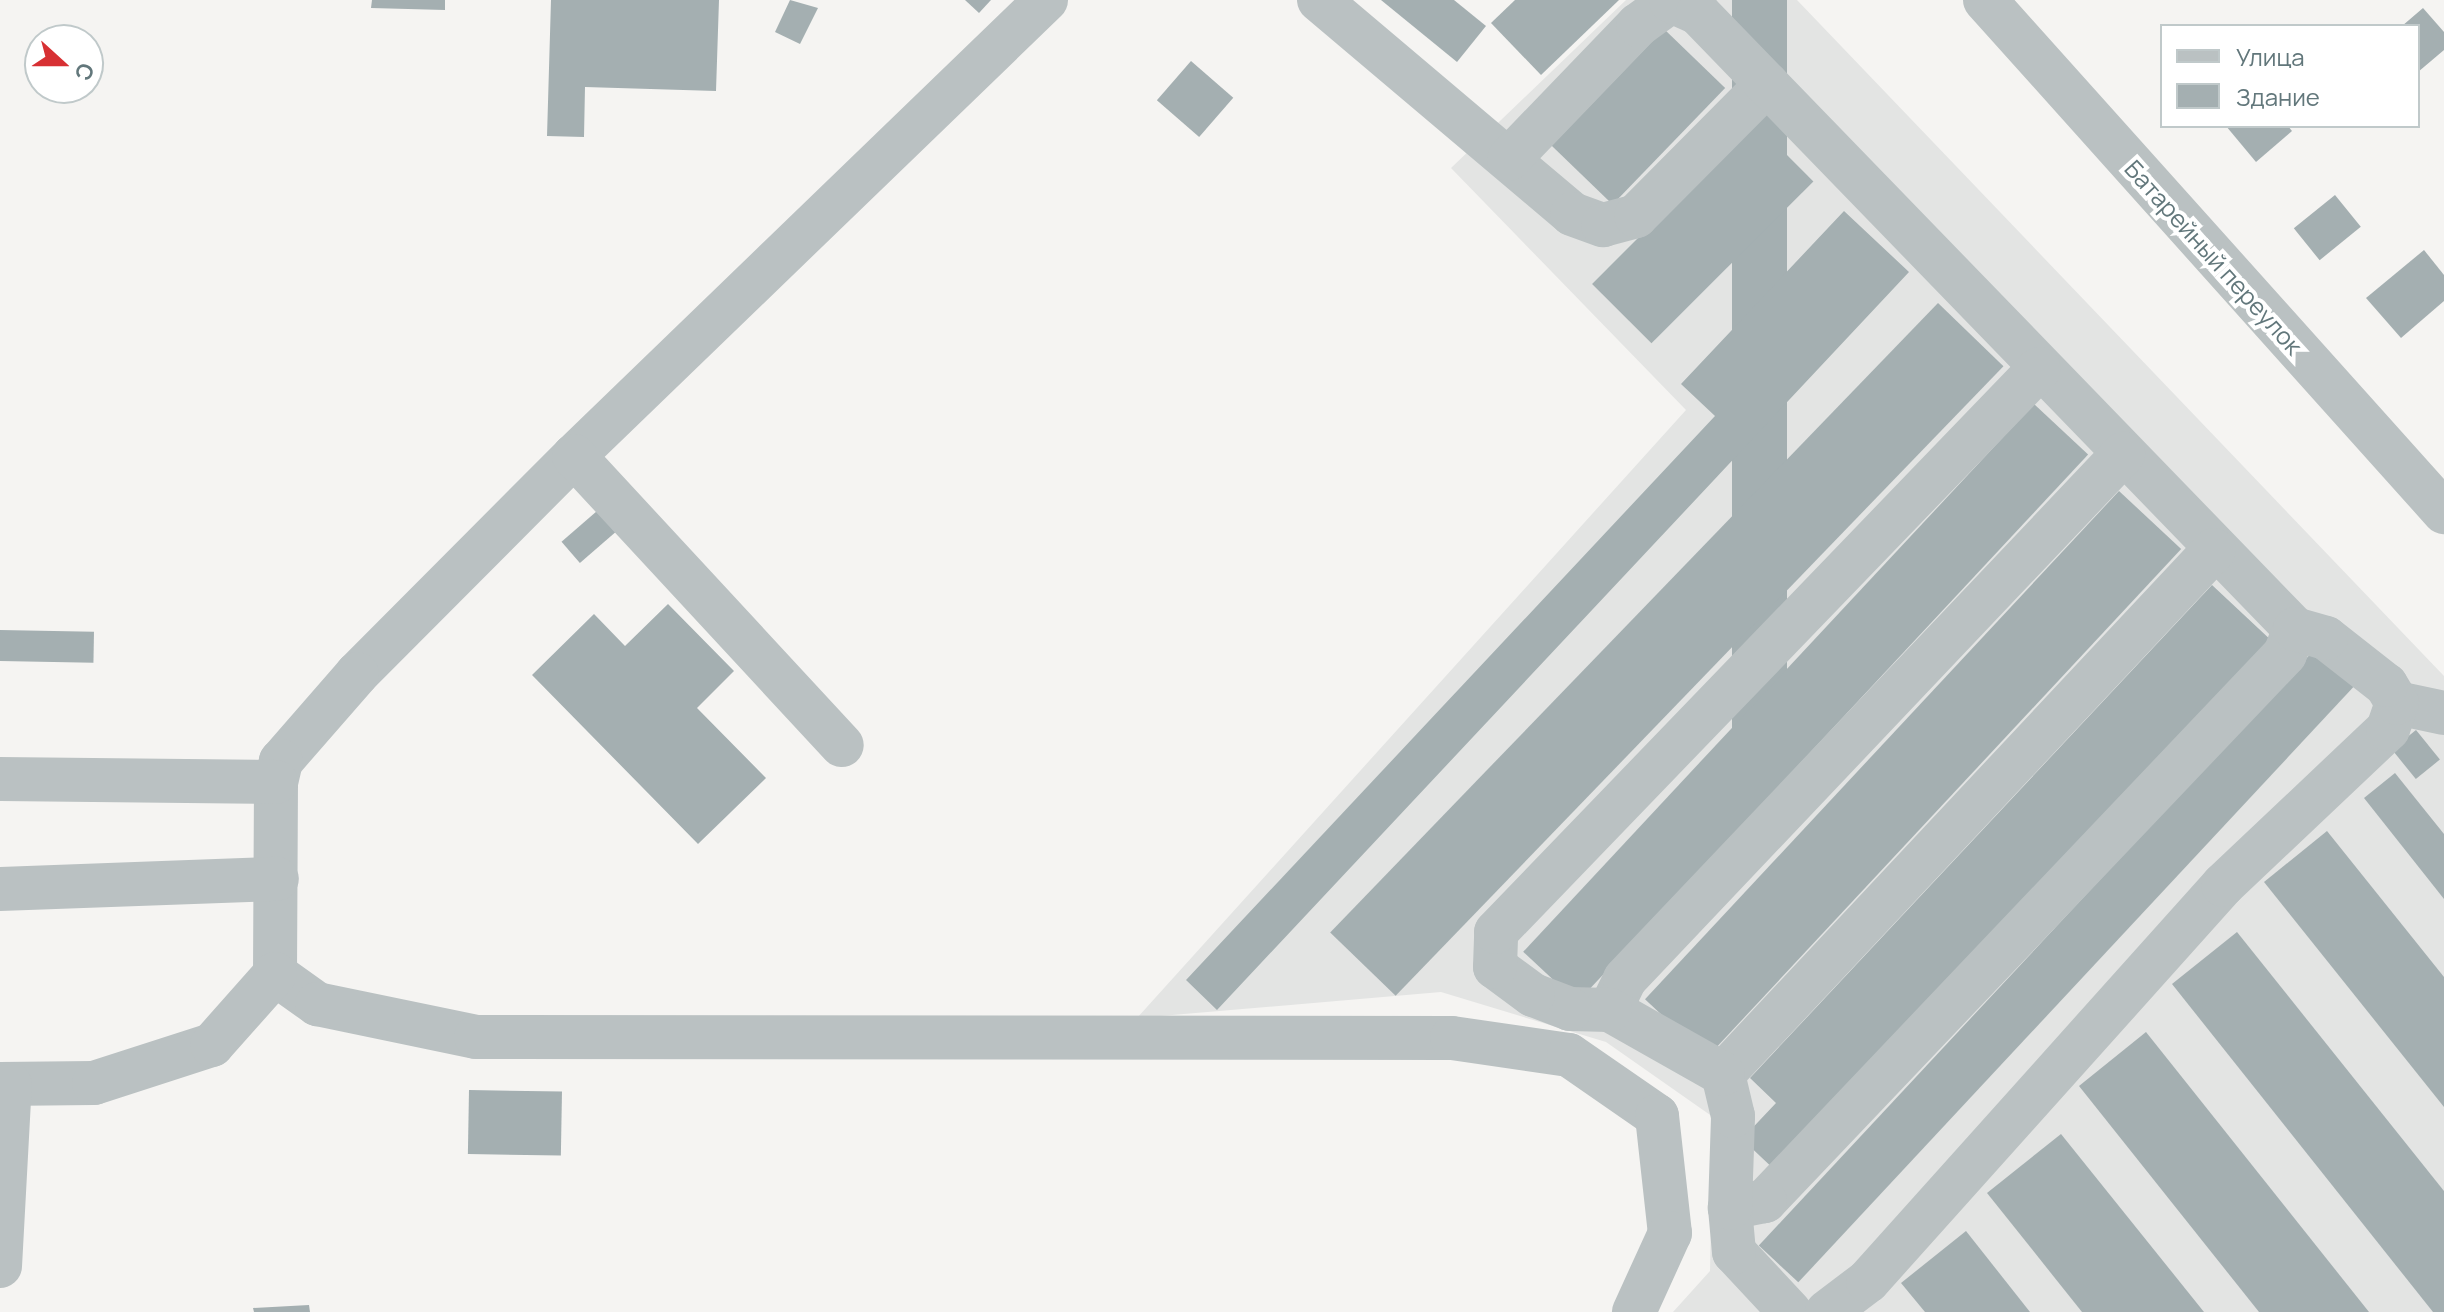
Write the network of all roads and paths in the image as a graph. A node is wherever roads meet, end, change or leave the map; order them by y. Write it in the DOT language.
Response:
graph roads {
  1 [pos="1046,0"];
  2 [pos="1319,0"];
  3 [pos="1985,0"];
  4 [pos="1767,84"];
  5 [pos="1509,159"];
  6 [pos="2039,369"];
  7 [pos="2123,454"];
  8 [pos="574,456"];
  9 [pos="2444,512"];
  10 [pos="2214,550"];
  11 [pos="2295,629"];
  12 [pos="2397,703"];
  13 [pos="2444,713"];
  14 [pos="842,745"];
  15 [pos="0,779"];
  16 [pos="276,782"];
  17 [pos="277,879"];
  18 [pos="0,889"];
  19 [pos="275,974"];
  20 [pos="1610,1010"];
  21 [pos="1723,1074"];
  22 [pos="5,1084"];
  23 [pos="1730,1208"];
  24 [pos="0,1266"];
  25 [pos="1634,1312"];
  26 [pos="1790,1312"];
  27 [pos="1827,1312"];
  1 -- 8 [label="street"];
  2 -- 5 [label="street"];
  3 -- 9 [label="street, Батарейный переулок"];
  4 -- 5 [label="street"];
  4 -- 5 [label="street"];
  4 -- 6 [label="street"];
  6 -- 7 [label="street"];
  6 -- 20 [label="street"];
  7 -- 10 [label="street"];
  7 -- 20 [label="street"];
  8 -- 14 [label="street"];
  8 -- 16 [label="street"];
  10 -- 11 [label="street"];
  10 -- 21 [label="street"];
  11 -- 12 [label="street"];
  11 -- 23 [label="street"];
  12 -- 13 [label="street"];
  12 -- 27 [label="street"];
  15 -- 16 [label="street"];
  16 -- 17 [label="street"];
  17 -- 18 [label="street"];
  17 -- 19 [label="street"];
  19 -- 22 [label="street"];
  19 -- 25 [label="street"];
  20 -- 21 [label="street"];
  21 -- 23 [label="street"];
  22 -- 24 [label="street"];
  23 -- 26 [label="street"];
}
